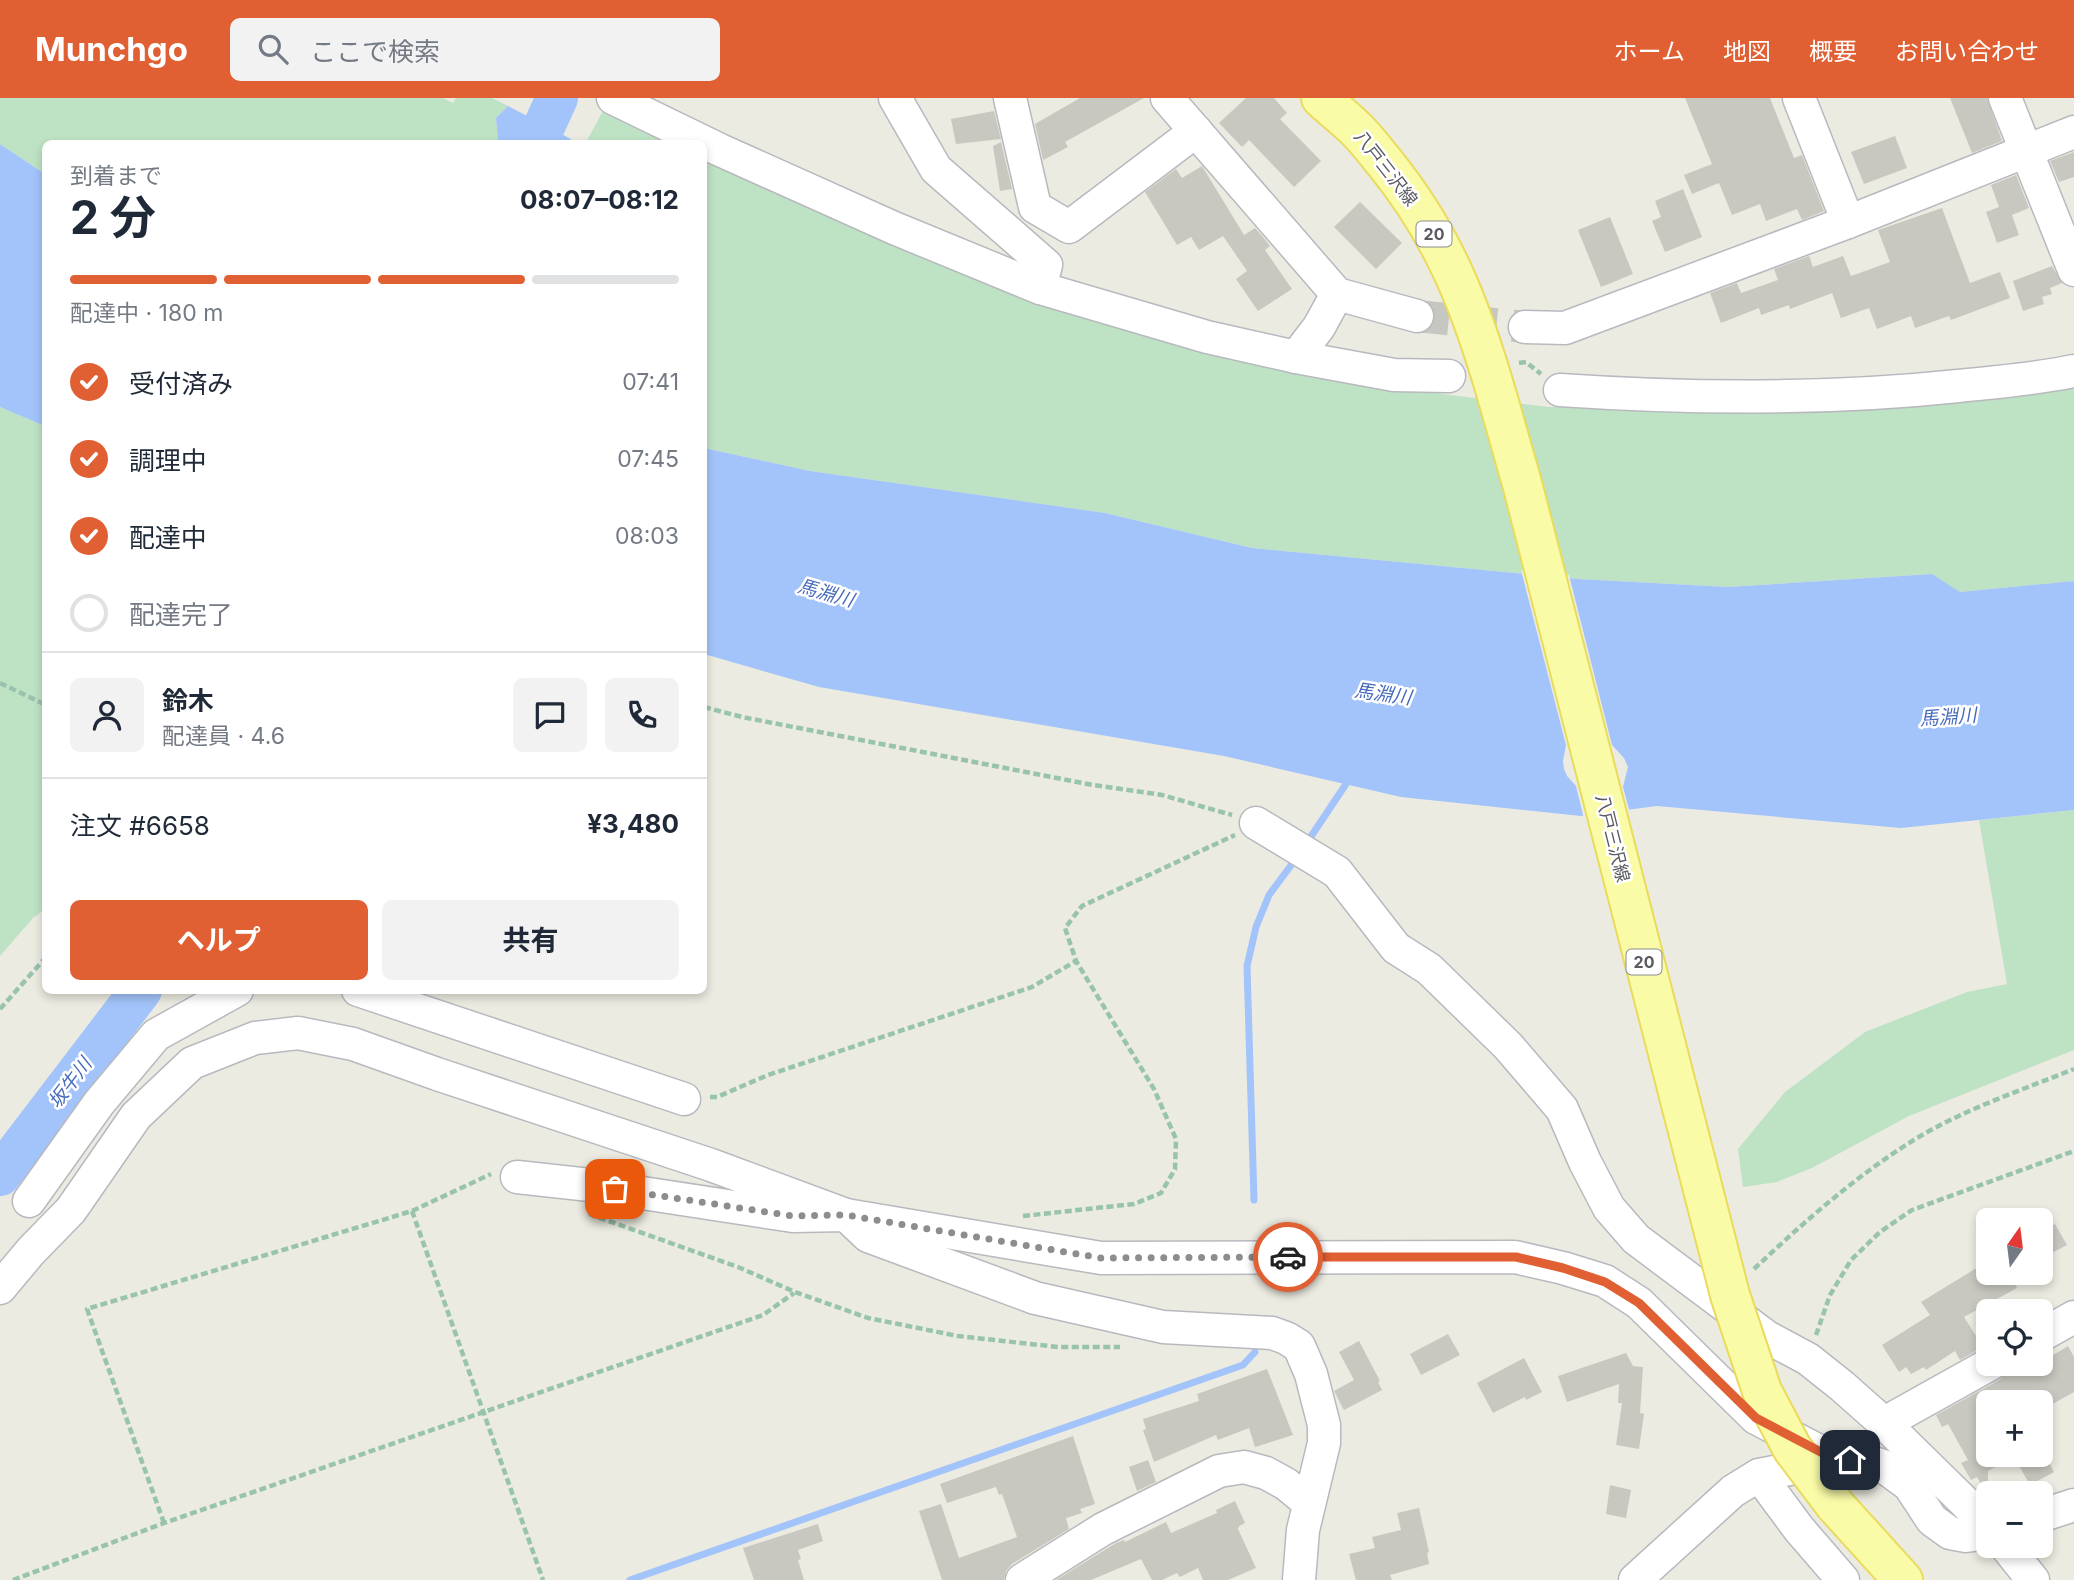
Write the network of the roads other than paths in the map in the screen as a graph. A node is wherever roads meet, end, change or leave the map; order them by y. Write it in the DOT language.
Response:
graph roads {
  1 [pos="613,98"];
  2 [pos="895,98"];
  3 [pos="1010,98"];
  4 [pos="1167,98"];
  5 [pos="1321,98"];
  6 [pos="1798,98"];
  7 [pos="2005,98"];
  8 [pos="1196,131"];
  9 [pos="2074,132"];
  10 [pos="699,140"];
  11 [pos="707,144"];
  12 [pos="2027,151"];
  13 [pos="1848,222"];
  14 [pos="2074,270"];
  15 [pos="1040,288"];
  16 [pos="1337,295"];
  17 [pos="1417,316"];
  18 [pos="1525,327"];
  19 [pos="1296,357"];
  20 [pos="2074,371"];
  21 [pos="1449,376"];
  22 [pos="1560,390"];
  23 [pos="1256,823"];
  24 [pos="230,994"];
  25 [pos="370,994"];
  26 [pos="684,1099"];
  27 [pos="517,1177"];
  28 [pos="29,1201"];
  29 [pos="846,1215"];
  30 [pos="0,1288"];
  31 [pos="2074,1317"];
  32 [pos="2053,1329"];
  33 [pos="1976,1372"];
  34 [pos="1886,1425"];
  35 [pos="1836,1460"];
  36 [pos="1759,1475"];
  37 [pos="1309,1503"];
  38 [pos="2074,1505"];
  39 [pos="2053,1512"];
  40 [pos="1976,1513"];
  41 [pos="1976,1535"];
  42 [pos="2015,1558"];
  43 [pos="1022,1580"];
  44 [pos="1299,1580"];
  45 [pos="1635,1580"];
  46 [pos="1843,1580"];
  47 [pos="1903,1580"];
  48 [pos="2033,1580"];
  1 -- 10 [label="street"];
  2 -- 15 [label="street"];
  3 -- 8 [label="street"];
  4 -- 8 [label="street"];
  5 -- 47 [label="main road, 八戸三沢線 / 20, bridge"];
  6 -- 13 [label="street"];
  7 -- 12 [label="street"];
  8 -- 16 [label="street"];
  9 -- 12 [label="street"];
  11 -- 15 [label="street"];
  12 -- 13 [label="street"];
  12 -- 14 [label="street"];
  13 -- 18 [label="street"];
  15 -- 19 [label="street"];
  16 -- 17 [label="street"];
  16 -- 19 [label="street"];
  19 -- 21 [label="street"];
  20 -- 22 [label="street"];
  23 -- 34 [label="street"];
  24 -- 28 [label="street"];
  25 -- 26 [label="street"];
  27 -- 29 [label="street"];
  29 -- 30 [label="street"];
  29 -- 35 [label="street"];
  29 -- 37 [label="street"];
  31 -- 32 [label="street"];
  33 -- 34 [label="street"];
  34 -- 40 [label="street"];
  35 -- 36 [label="street"];
  35 -- 41 [label="street"];
  36 -- 45 [label="street"];
  36 -- 46 [label="street"];
  37 -- 43 [label="street"];
  37 -- 44 [label="street"];
  38 -- 39 [label="street"];
  42 -- 48 [label="street"];
}
